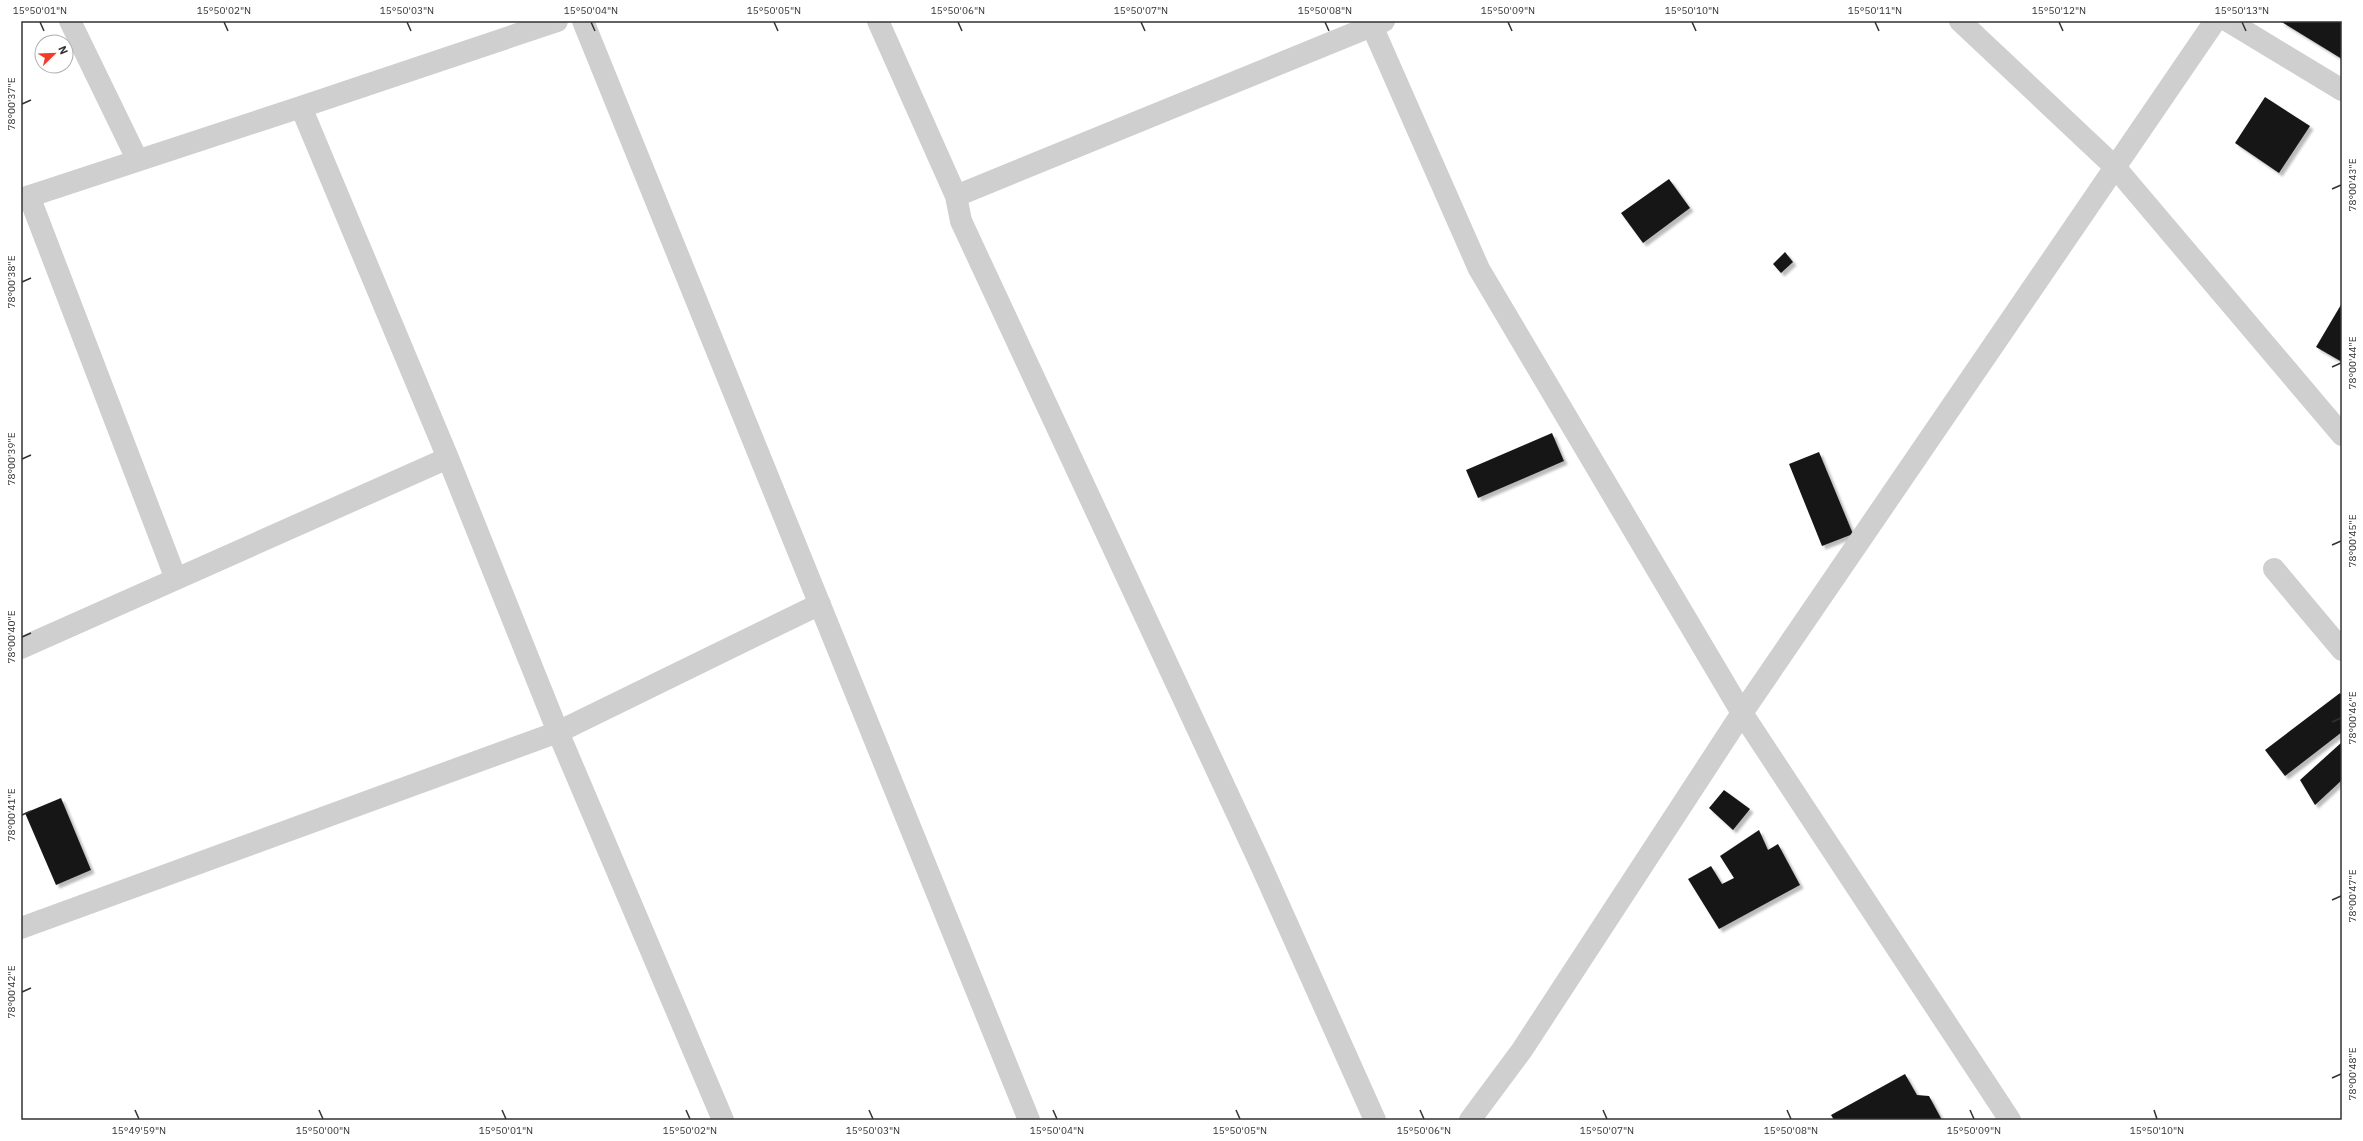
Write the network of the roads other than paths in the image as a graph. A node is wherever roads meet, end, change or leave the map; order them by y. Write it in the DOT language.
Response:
graph roads {
  1 [pos="70,21"];
  2 [pos="556,21"];
  3 [pos="583,21"];
  4 [pos="878,21"];
  5 [pos="1960,21"];
  6 [pos="2215,21"];
  7 [pos="2228,21"];
  8 [pos="1378,24"];
  9 [pos="2342,90"];
  10 [pos="301,107"];
  11 [pos="137,159"];
  12 [pos="2115,167"];
  13 [pos="956,196"];
  14 [pos="25,197"];
  15 [pos="2342,435"];
  16 [pos="448,458"];
  17 [pos="2274,569"];
  18 [pos="176,579"];
  19 [pos="820,604"];
  20 [pos="21,648"];
  21 [pos="2342,650"];
  22 [pos="1742,713"];
  23 [pos="558,732"];
  24 [pos="21,928"];
  25 [pos="723,1120"];
  26 [pos="1029,1120"];
  27 [pos="1375,1120"];
  28 [pos="1470,1120"];
  29 [pos="2010,1120"];
  1 -- 11 [label="street"];
  2 -- 10 [label="street"];
  3 -- 19 [label="street"];
  4 -- 13 [label="street"];
  5 -- 12 [label="street"];
  6 -- 12 [label="street"];
  7 -- 9 [label="street"];
  8 -- 13 [label="street"];
  8 -- 22 [label="street"];
  10 -- 11 [label="street"];
  10 -- 16 [label="street"];
  11 -- 14 [label="street"];
  12 -- 15 [label="street"];
  12 -- 22 [label="street"];
  13 -- 27 [label="street"];
  14 -- 18 [label="street"];
  16 -- 18 [label="street"];
  16 -- 23 [label="street"];
  17 -- 21 [label="street"];
  18 -- 20 [label="street"];
  19 -- 23 [label="street"];
  19 -- 26 [label="street"];
  22 -- 28 [label="street"];
  22 -- 29 [label="street"];
  23 -- 24 [label="street"];
  23 -- 25 [label="street"];
}
